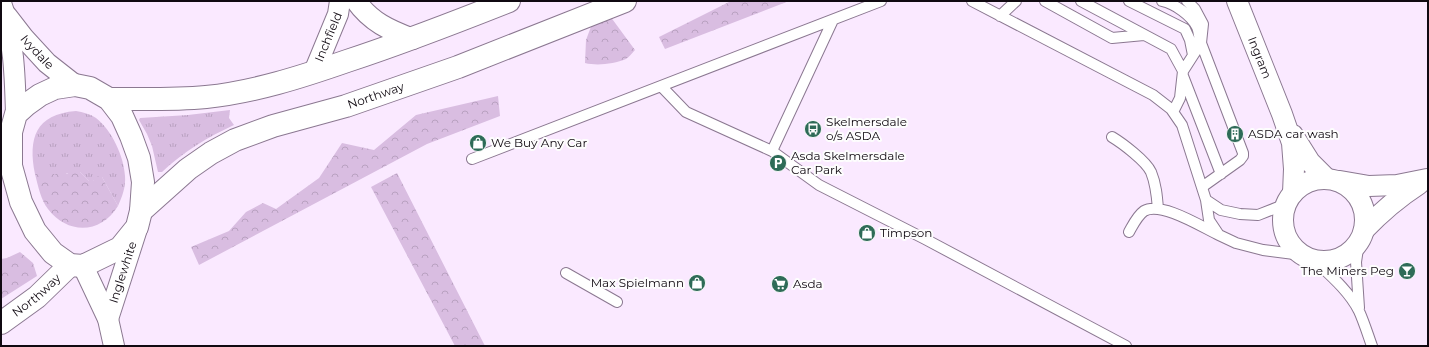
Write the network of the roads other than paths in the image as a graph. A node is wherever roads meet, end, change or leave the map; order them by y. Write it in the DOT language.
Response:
graph roads {
  1 [pos="340,1"];
  2 [pos="356,1"];
  3 [pos="509,1"];
  4 [pos="625,1"];
  5 [pos="881,1"];
  6 [pos="972,1"];
  7 [pos="1016,1"];
  8 [pos="1046,1"];
  9 [pos="1081,1"];
  10 [pos="1129,1"];
  11 [pos="1162,1"];
  12 [pos="1187,1"];
  13 [pos="1237,1"];
  14 [pos="3,8"];
  15 [pos="1000,16"];
  16 [pos="833,20"];
  17 [pos="1144,35"];
  18 [pos="413,39"];
  19 [pos="1200,43"];
  20 [pos="1193,55"];
  21 [pos="314,72"];
  22 [pos="1183,72"];
  23 [pos="75,85"];
  24 [pos="661,86"];
  25 [pos="109,99"];
  26 [pos="1173,112"];
  27 [pos="1282,114"];
  28 [pos="9,129"];
  29 [pos="1112,136"];
  30 [pos="772,151"];
  31 [pos="472,159"];
  32 [pos="1221,174"];
  33 [pos="1427,179"];
  34 [pos="1332,180"];
  35 [pos="1202,187"];
  36 [pos="1289,199"];
  37 [pos="1206,200"];
  38 [pos="1158,209"];
  39 [pos="139,219"];
  40 [pos="1129,232"];
  41 [pos="1219,235"];
  42 [pos="1362,236"];
  43 [pos="1308,257"];
  44 [pos="76,266"];
  45 [pos="566,273"];
  46 [pos="617,302"];
  47 [pos="1359,310"];
  48 [pos="108,319"];
  49 [pos="1,323"];
  50 [pos="114,346"];
  51 [pos="1126,346"];
  52 [pos="1372,346"];
  1 -- 21 [label="street, Inchfield"];
  2 -- 18 [label="street"];
  3 -- 18 [label="street"];
  4 -- 39 [label="street, Northway"];
  5 -- 16 [label="lane"];
  6 -- 15 [label="lane"];
  7 -- 15 [label="lane"];
  8 -- 17 [label="lane"];
  9 -- 17 [label="lane"];
  10 -- 20 [label="lane"];
  11 -- 19 [label="lane"];
  12 -- 19 [label="lane"];
  13 -- 27 [label="street, Ingram"];
  14 -- 23 [label="street, Ivydale"];
  14 -- 28 [label="street, Ivydale"];
  15 -- 26 [label="lane"];
  16 -- 24 [label="lane"];
  16 -- 30 [label="lane"];
  17 -- 22 [label="lane"];
  18 -- 21 [label="street"];
  19 -- 20 [label="lane"];
  19 -- 32 [label="lane"];
  20 -- 22 [label="lane"];
  21 -- 25 [label="street"];
  22 -- 26 [label="lane"];
  22 -- 32 [label="lane"];
  23 -- 25 [label="street"];
  23 -- 28 [label="street"];
  24 -- 30 [label="lane"];
  24 -- 31 [label="lane"];
  25 -- 39 [label="street"];
  26 -- 35 [label="lane"];
  27 -- 34 [label="street, Ingram"];
  27 -- 36 [label="street, Ingram"];
  28 -- 44 [label="street"];
  29 -- 38 [label="lane"];
  30 -- 51 [label="lane"];
  32 -- 35 [label="lane"];
  33 -- 34 [label="street"];
  33 -- 42 [label="street"];
  34 -- 36 [label="street"];
  34 -- 42 [label="street"];
  35 -- 37 [label="lane"];
  36 -- 37 [label="lane"];
  36 -- 43 [label="street"];
  37 -- 41 [label="lane"];
  38 -- 40 [label="lane"];
  38 -- 41 [label="lane"];
  39 -- 44 [label="street, Northway"];
  39 -- 48 [label="street, Inglewhite"];
  41 -- 43 [label="lane"];
  42 -- 43 [label="street"];
  42 -- 47 [label="lane"];
  43 -- 47 [label="lane"];
  44 -- 48 [label="street, Inglewhite"];
  44 -- 49 [label="street, Northway"];
  45 -- 46 [label="lane"];
  47 -- 52 [label="lane"];
  48 -- 50 [label="street, Inglewhite"];
}
